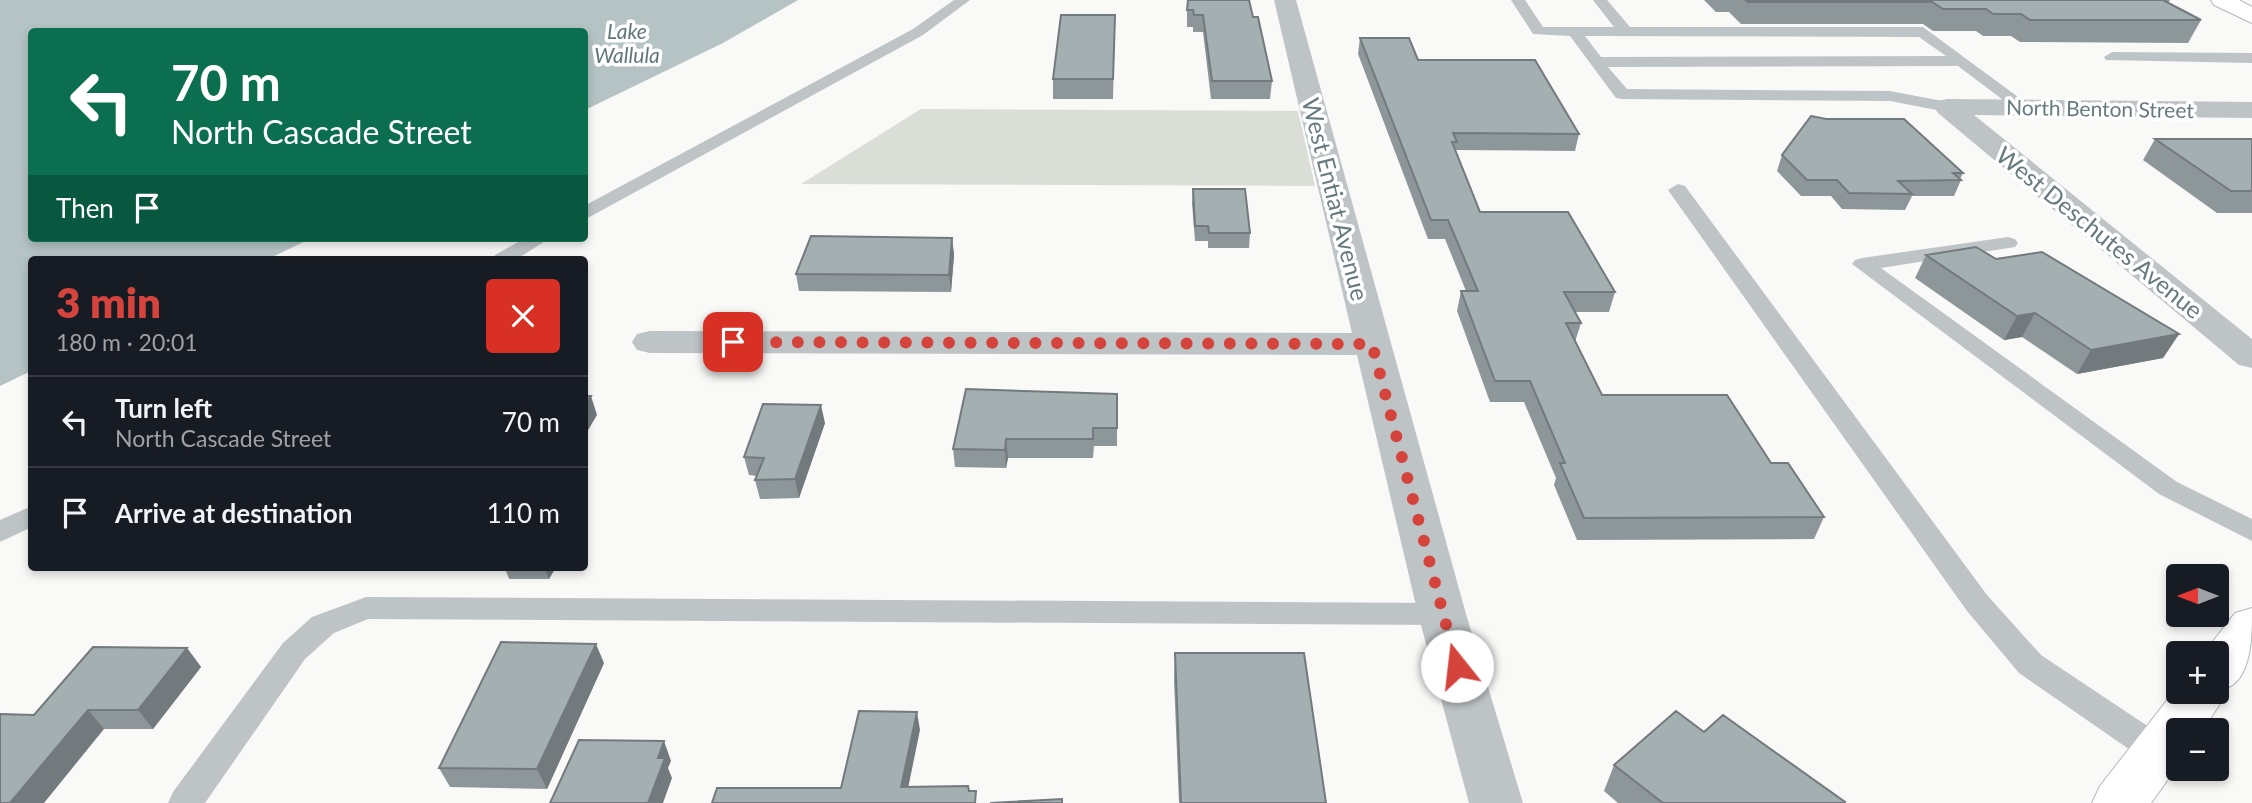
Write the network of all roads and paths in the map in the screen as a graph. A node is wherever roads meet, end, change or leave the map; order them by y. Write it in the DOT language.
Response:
graph roads {
  1 [pos="963,0"];
  2 [pos="1285,0"];
  3 [pos="1518,0"];
  4 [pos="1600,0"];
  5 [pos="2222,0"];
  6 [pos="2252,16"];
  7 [pos="1574,31"];
  8 [pos="1626,32"];
  9 [pos="2112,57"];
  10 [pos="2252,58"];
  11 [pos="1962,61"];
  12 [pos="1597,62"];
  13 [pos="1947,107"];
  14 [pos="2025,108"];
  15 [pos="2252,110"];
  16 [pos="1678,190"];
  17 [pos="588,212"];
  18 [pos="533,242"];
  19 [pos="2008,243"];
  20 [pos="507,256"];
  21 [pos="650,342"];
  22 [pos="1372,344"];
  23 [pos="2252,357"];
  24 [pos="28,517"];
  25 [pos="2252,531"];
  26 [pos="0,532"];
  27 [pos="1442,614"];
  28 [pos="2252,626"];
  29 [pos="2229,657"];
  30 [pos="2193,704"];
  31 [pos="2158,751"];
  32 [pos="185,803"];
  33 [pos="1496,803"];
  34 [pos="2119,803"];
  1 -- 17 [label="lane"];
  2 -- 22 [label="street, West Entiat Avenue"];
  3 -- 7 [label="lane"];
  4 -- 8 [label="lane"];
  5 -- 6 [label="main road"];
  7 -- 8 [label="lane"];
  7 -- 12 [label="lane"];
  8 -- 11 [label="lane"];
  9 -- 10 [label="lane"];
  11 -- 12 [label="lane"];
  11 -- 14 [label="lane"];
  12 -- 13 [label="lane"];
  13 -- 14 [label="street, North Benton Street"];
  13 -- 23 [label="street, West Deschutes Avenue"];
  14 -- 15 [label="street, North Benton Street"];
  16 -- 31 [label="lane"];
  18 -- 20 [label="lane"];
  19 -- 25 [label="lane"];
  21 -- 22 [label="street"];
  22 -- 27 [label="street, West Entiat Avenue"];
  24 -- 26 [label="lane"];
  27 -- 32 [label="lane"];
  27 -- 33 [label="street, West Entiat Avenue"];
  28 -- 29 [label="main road"];
  30 -- 31 [label="main road"];
  31 -- 34 [label="main road"];
}
